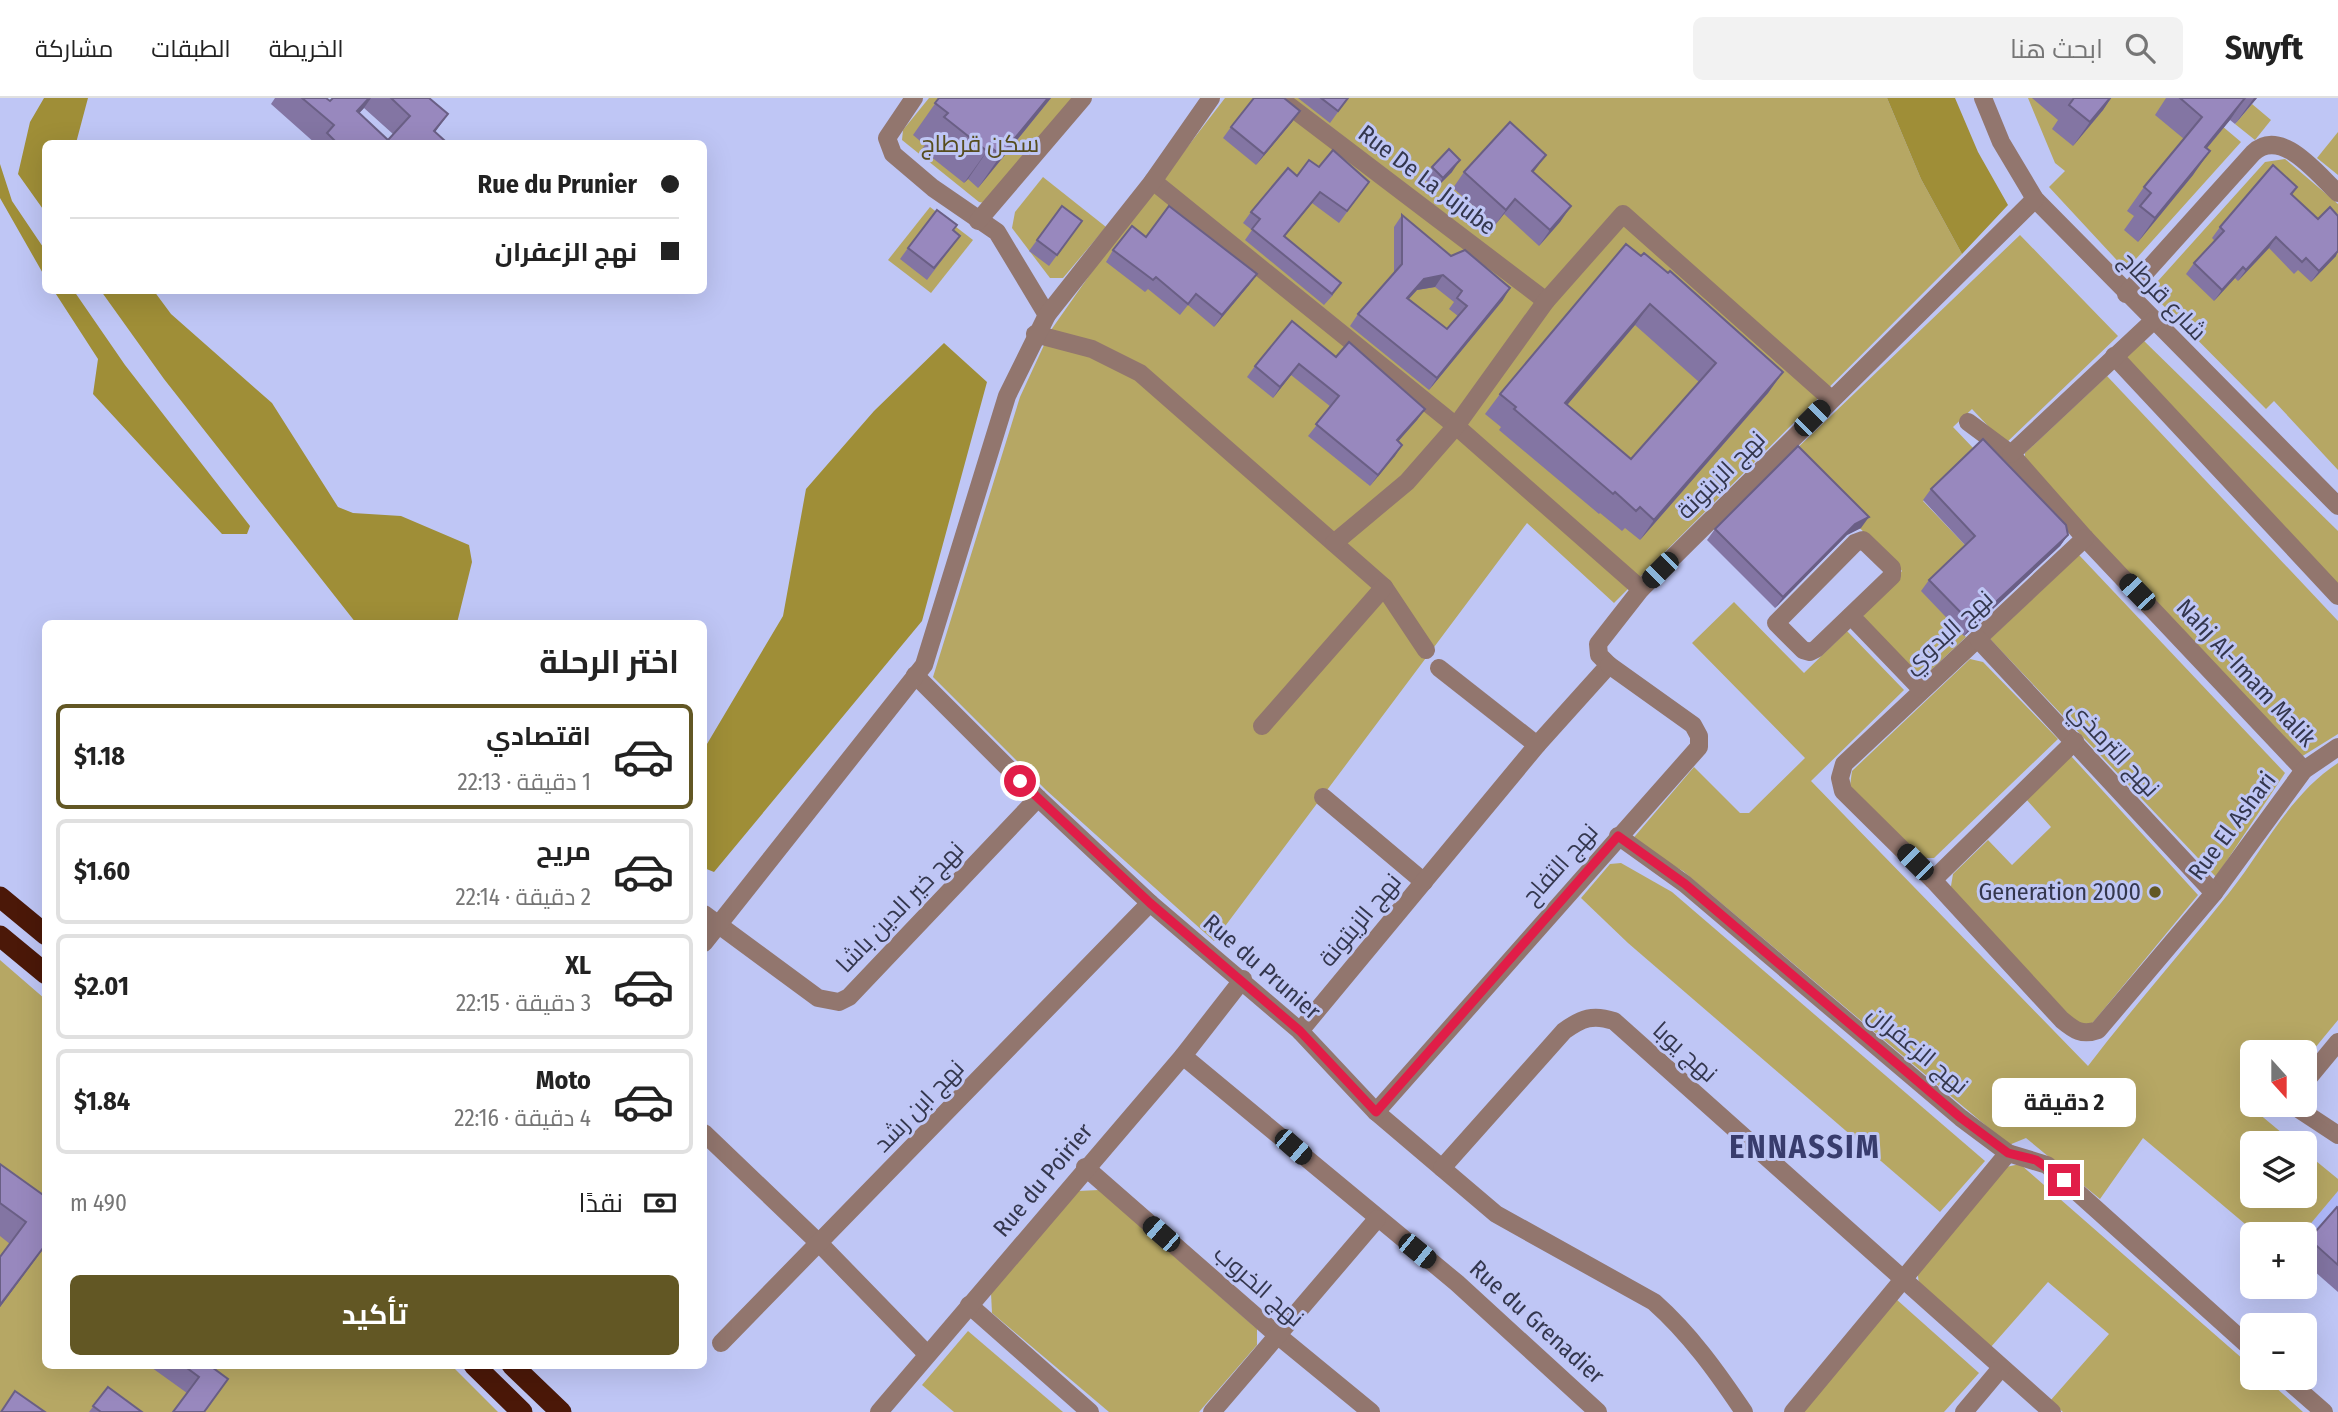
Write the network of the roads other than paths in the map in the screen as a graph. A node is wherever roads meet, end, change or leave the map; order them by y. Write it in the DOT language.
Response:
graph roads {
  1 [pos="914,98"];
  2 [pos="1083,98"];
  3 [pos="1211,98"];
  4 [pos="1279,98"];
  5 [pos="1983,98"];
  6 [pos="1153,180"];
  7 [pos="2338,193"];
  8 [pos="2035,199"];
  9 [pos="978,221"];
  10 [pos="2126,294"];
  11 [pos="1546,301"];
  12 [pos="1047,315"];
  13 [pos="2153,321"];
  14 [pos="1035,334"];
  15 [pos="2114,356"];
  16 [pos="1831,399"];
  17 [pos="1968,422"];
  18 [pos="1456,426"];
  19 [pos="2011,454"];
  20 [pos="2338,506"];
  21 [pos="2085,538"];
  22 [pos="1334,543"];
  23 [pos="1384,587"];
  24 [pos="1641,589"];
  25 [pos="2338,596"];
  26 [pos="1851,616"];
  27 [pos="1978,639"];
  28 [pos="1426,650"];
  29 [pos="1609,665"];
  30 [pos="1439,667"];
  31 [pos="915,675"];
  32 [pos="1921,690"];
  33 [pos="1262,726"];
  34 [pos="2075,741"];
  35 [pos="1537,745"];
  36 [pos="2338,747"];
  37 [pos="2304,770"];
  38 [pos="1323,797"];
  39 [pos="1038,798"];
  40 [pos="1618,836"];
  41 [pos="1933,880"];
  42 [pos="1424,882"];
  43 [pos="2214,893"];
  44 [pos="0,897"];
  45 [pos="1150,903"];
  46 [pos="711,919"];
  47 [pos="42,932"];
  48 [pos="0,936"];
  49 [pos="42,971"];
  50 [pos="1243,979"];
  51 [pos="1300,1031"];
  52 [pos="2338,1044"];
  53 [pos="1183,1056"];
  54 [pos="2317,1068"];
  55 [pos="1376,1112"];
  56 [pos="2311,1117"];
  57 [pos="2338,1135"];
  58 [pos="707,1136"];
  59 [pos="2008,1153"];
  60 [pos="1085,1167"];
  61 [pos="1442,1168"];
  62 [pos="1377,1219"];
  63 [pos="820,1244"];
  64 [pos="1901,1278"];
  65 [pos="970,1305"];
  66 [pos="1276,1335"];
  67 [pos="2240,1338"];
  68 [pos="722,1343"];
  69 [pos="927,1353"];
  70 [pos="2001,1368"];
  71 [pos="478,1369"];
  72 [pos="516,1369"];
  73 [pos="2299,1390"];
  74 [pos="1588,1409"];
  75 [pos="522,1412"];
  76 [pos="561,1412"];
  77 [pos="879,1412"];
  78 [pos="1090,1412"];
  79 [pos="1212,1412"];
  80 [pos="1371,1412"];
  81 [pos="1744,1412"];
  82 [pos="1793,1412"];
  83 [pos="1964,1412"];
  84 [pos="2052,1412"];
  85 [pos="2324,1412"];
  1 -- 9 [label="street"];
  2 -- 9 [label="street"];
  3 -- 6 [label="street"];
  4 -- 11 [label="street, Rue De La Jujube"];
  5 -- 8 [label="street, شارع قرطاج"];
  6 -- 12 [label="street"];
  6 -- 18 [label="street"];
  7 -- 10 [label="street"];
  8 -- 10 [label="street, شارع قرطاج"];
  8 -- 16 [label="street, نهج الزيتونة"];
  9 -- 12 [label="street"];
  10 -- 13 [label="street, شارع قرطاج"];
  11 -- 16 [label="street"];
  11 -- 18 [label="street"];
  12 -- 14 [label="street"];
  13 -- 15 [label="street"];
  13 -- 20 [label="street, شارع قرطاج"];
  14 -- 22 [label="street"];
  14 -- 31 [label="street"];
  15 -- 19 [label="street"];
  15 -- 25 [label="street"];
  16 -- 24 [label="street, نهج الزيتونة"];
  17 -- 19 [label="street, Nahj Al-Imam Malik"];
  18 -- 22 [label="street"];
  18 -- 24 [label="street"];
  19 -- 21 [label="street, Nahj Al-Imam Malik"];
  21 -- 27 [label="street, نهج البدوي"];
  21 -- 37 [label="street, Nahj Al-Imam Malik"];
  22 -- 23 [label="street"];
  23 -- 28 [label="street"];
  23 -- 33 [label="street"];
  24 -- 29 [label="street, نهج الزيتونة"];
  26 -- 26 [label="street"];
  26 -- 32 [label="street"];
  27 -- 32 [label="street, نهج البدوي"];
  27 -- 34 [label="street, نهج الترمذي"];
  29 -- 35 [label="street, نهج الزيتونة"];
  29 -- 40 [label="street, نهج التفاح"];
  30 -- 35 [label="street"];
  31 -- 39 [label="street, Rue du Prunier"];
  31 -- 46 [label="street"];
  32 -- 41 [label="street, نهج البدوي"];
  34 -- 41 [label="street"];
  34 -- 43 [label="street, نهج الترمذي"];
  35 -- 42 [label="street, نهج الزيتونة"];
  36 -- 37 [label="street, Rue El Ashari"];
  37 -- 43 [label="street, Rue El Ashari"];
  38 -- 42 [label="street"];
  39 -- 45 [label="street, Rue du Prunier"];
  39 -- 46 [label="street, نهج خير الدين باشا"];
  40 -- 55 [label="street, نهج التفاح"];
  40 -- 59 [label="street, نهج الزعفران"];
  41 -- 43 [label="street, Rue El Ashari"];
  42 -- 51 [label="street, نهج الزيتونة"];
  44 -- 47 [label="highway"];
  45 -- 50 [label="street, Rue du Prunier"];
  45 -- 63 [label="street, نهج ابن رشد"];
  48 -- 49 [label="highway"];
  50 -- 51 [label="street, Rue du Prunier"];
  50 -- 53 [label="street, Rue du Poirier"];
  51 -- 55 [label="street, Rue du Prunier"];
  52 -- 54 [label="street"];
  53 -- 60 [label="street, Rue du Poirier"];
  53 -- 62 [label="street, Rue du Grenadier"];
  55 -- 61 [label="street, Rue du Prunier"];
  56 -- 57 [label="street"];
  58 -- 63 [label="street"];
  59 -- 64 [label="street"];
  59 -- 67 [label="street, نهج الزعفران"];
  60 -- 65 [label="street, Rue du Poirier"];
  60 -- 66 [label="street, نهج الخروب"];
  61 -- 64 [label="street, نهج يوبا"];
  61 -- 81 [label="street, Rue du Prunier"];
  62 -- 66 [label="street"];
  62 -- 74 [label="street, Rue du Grenadier"];
  63 -- 68 [label="street, نهج ابن رشد"];
  63 -- 69 [label="street"];
  64 -- 70 [label="street, نهج يوبا"];
  64 -- 82 [label="street"];
  65 -- 69 [label="street, Rue du Poirier"];
  65 -- 78 [label="street"];
  66 -- 79 [label="street"];
  66 -- 80 [label="street, نهج الخروب"];
  69 -- 77 [label="street, Rue du Poirier"];
  70 -- 83 [label="street"];
  70 -- 84 [label="street, نهج يوبا"];
  71 -- 75 [label="highway"];
  72 -- 76 [label="highway"];
  73 -- 85 [label="street"];
}
